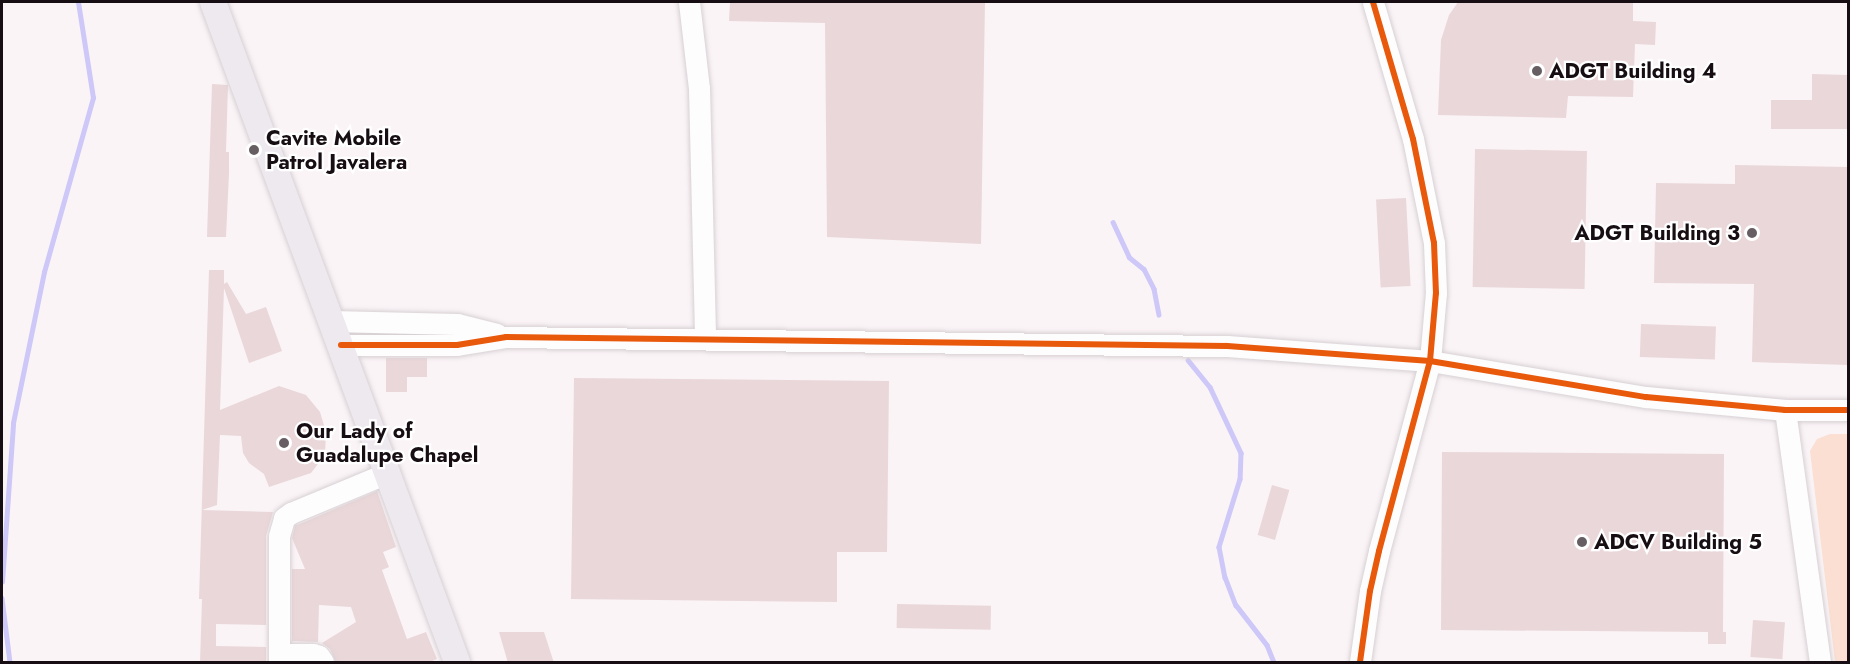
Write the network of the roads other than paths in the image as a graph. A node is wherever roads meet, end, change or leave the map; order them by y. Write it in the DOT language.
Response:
graph roads {
  1 [pos="213,2"];
  2 [pos="689,2"];
  3 [pos="1373,2"];
  4 [pos="331,321"];
  5 [pos="506,337"];
  6 [pos="705,338"];
  7 [pos="341,345"];
  8 [pos="1430,361"];
  9 [pos="1785,410"];
  10 [pos="1848,410"];
  11 [pos="387,473"];
  12 [pos="279,658"];
  13 [pos="323,663"];
  14 [pos="457,663"];
  15 [pos="1360,663"];
  16 [pos="1820,663"];
  1 -- 4 [label="main road"];
  2 -- 6 [label="street"];
  3 -- 8 [label="street"];
  4 -- 5 [label="street"];
  4 -- 7 [label="main road"];
  5 -- 6 [label="street"];
  5 -- 7 [label="street"];
  6 -- 8 [label="street"];
  7 -- 11 [label="main road"];
  8 -- 9 [label="street"];
  8 -- 15 [label="street"];
  9 -- 10 [label="street"];
  9 -- 16 [label="street"];
  11 -- 12 [label="street"];
  11 -- 14 [label="main road"];
  12 -- 13 [label="street"];
}
